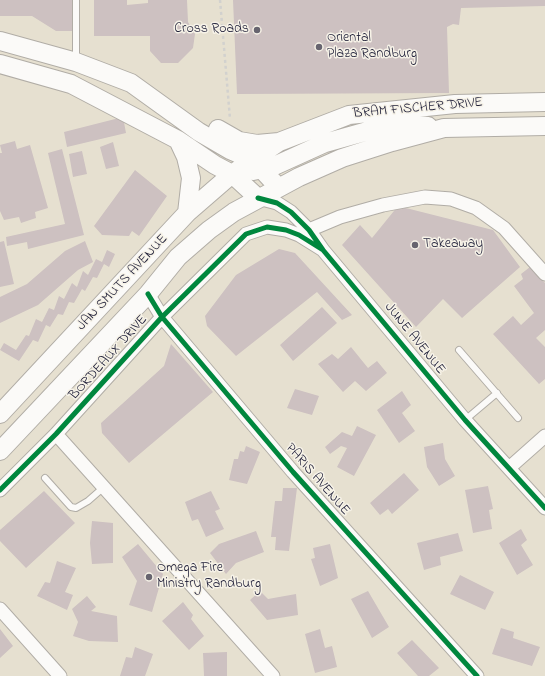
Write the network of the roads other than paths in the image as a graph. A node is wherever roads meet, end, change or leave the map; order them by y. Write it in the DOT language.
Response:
graph roads {
  1 [pos="76,0"];
  2 [pos="0,41"];
  3 [pos="76,62"];
  4 [pos="0,64"];
  5 [pos="131,83"];
  6 [pos="545,102"];
  7 [pos="545,126"];
  8 [pos="444,128"];
  9 [pos="178,140"];
  10 [pos="279,142"];
  11 [pos="258,165"];
  12 [pos="232,174"];
  13 [pos="279,188"];
  14 [pos="258,198"];
  15 [pos="291,212"];
  16 [pos="187,214"];
  17 [pos="309,230"];
  18 [pos="323,250"];
  19 [pos="545,274"];
  20 [pos="148,294"];
  21 [pos="162,317"];
  22 [pos="459,350"];
  23 [pos="497,393"];
  24 [pos="0,414"];
  25 [pos="518,418"];
  26 [pos="465,420"];
  27 [pos="56,434"];
  28 [pos="545,436"];
  29 [pos="0,451"];
  30 [pos="509,468"];
  31 [pos="45,478"];
  32 [pos="104,487"];
  33 [pos="0,490"];
  34 [pos="545,508"];
  35 [pos="0,609"];
  36 [pos="60,676"];
  37 [pos="273,676"];
  38 [pos="477,676"];
  1 -- 3 [label="lane"];
  2 -- 3 [label="main road"];
  3 -- 5 [label="main road"];
  4 -- 9 [label="main road"];
  5 -- 10 [label="main road"];
  5 -- 11 [label="main road"];
  6 -- 10 [label="main road, BRAM FISCHER DRIVE"];
  7 -- 8 [label="main road, BRAM FISCHER DRIVE"];
  8 -- 11 [label="main road"];
  8 -- 13 [label="main road, BRAM FISCHER DRIVE"];
  9 -- 12 [label="main road"];
  9 -- 16 [label="main road"];
  10 -- 11 [label="main road, BRAM FISCHER DRIVE"];
  11 -- 12 [label="main road, JAN SMUTS AVENUE"];
  11 -- 13 [label="main road"];
  12 -- 14 [label="main road"];
  12 -- 16 [label="main road, JAN SMUTS AVENUE"];
  13 -- 14 [label="main road, JAN SMUTS AVENUE"];
  13 -- 15 [label="street, JUNE AVENUE"];
  14 -- 15 [label="street, JUNE AVENUE"];
  14 -- 20 [label="main road, JAN SMUTS AVENUE"];
  15 -- 17 [label="street, JUNE AVENUE"];
  16 -- 24 [label="main road, JAN SMUTS AVENUE"];
  17 -- 18 [label="street, JUNE AVENUE"];
  17 -- 19 [label="street"];
  18 -- 21 [label="street, BORDEAUX DRIVE"];
  18 -- 26 [label="street, JUNE AVENUE"];
  20 -- 21 [label="street, PARIS AVENUE"];
  20 -- 29 [label="main road, JAN SMUTS AVENUE"];
  21 -- 27 [label="street, BORDEAUX DRIVE"];
  21 -- 38 [label="street, PARIS AVENUE"];
  22 -- 23 [label="lane"];
  23 -- 25 [label="lane"];
  23 -- 26 [label="lane"];
  26 -- 30 [label="street, JUNE AVENUE"];
  27 -- 32 [label="street"];
  27 -- 33 [label="street, BORDEAUX DRIVE"];
  28 -- 30 [label="street"];
  30 -- 34 [label="street, JUNE AVENUE"];
  31 -- 32 [label="lane"];
  32 -- 37 [label="street"];
  35 -- 36 [label="street"];
}
